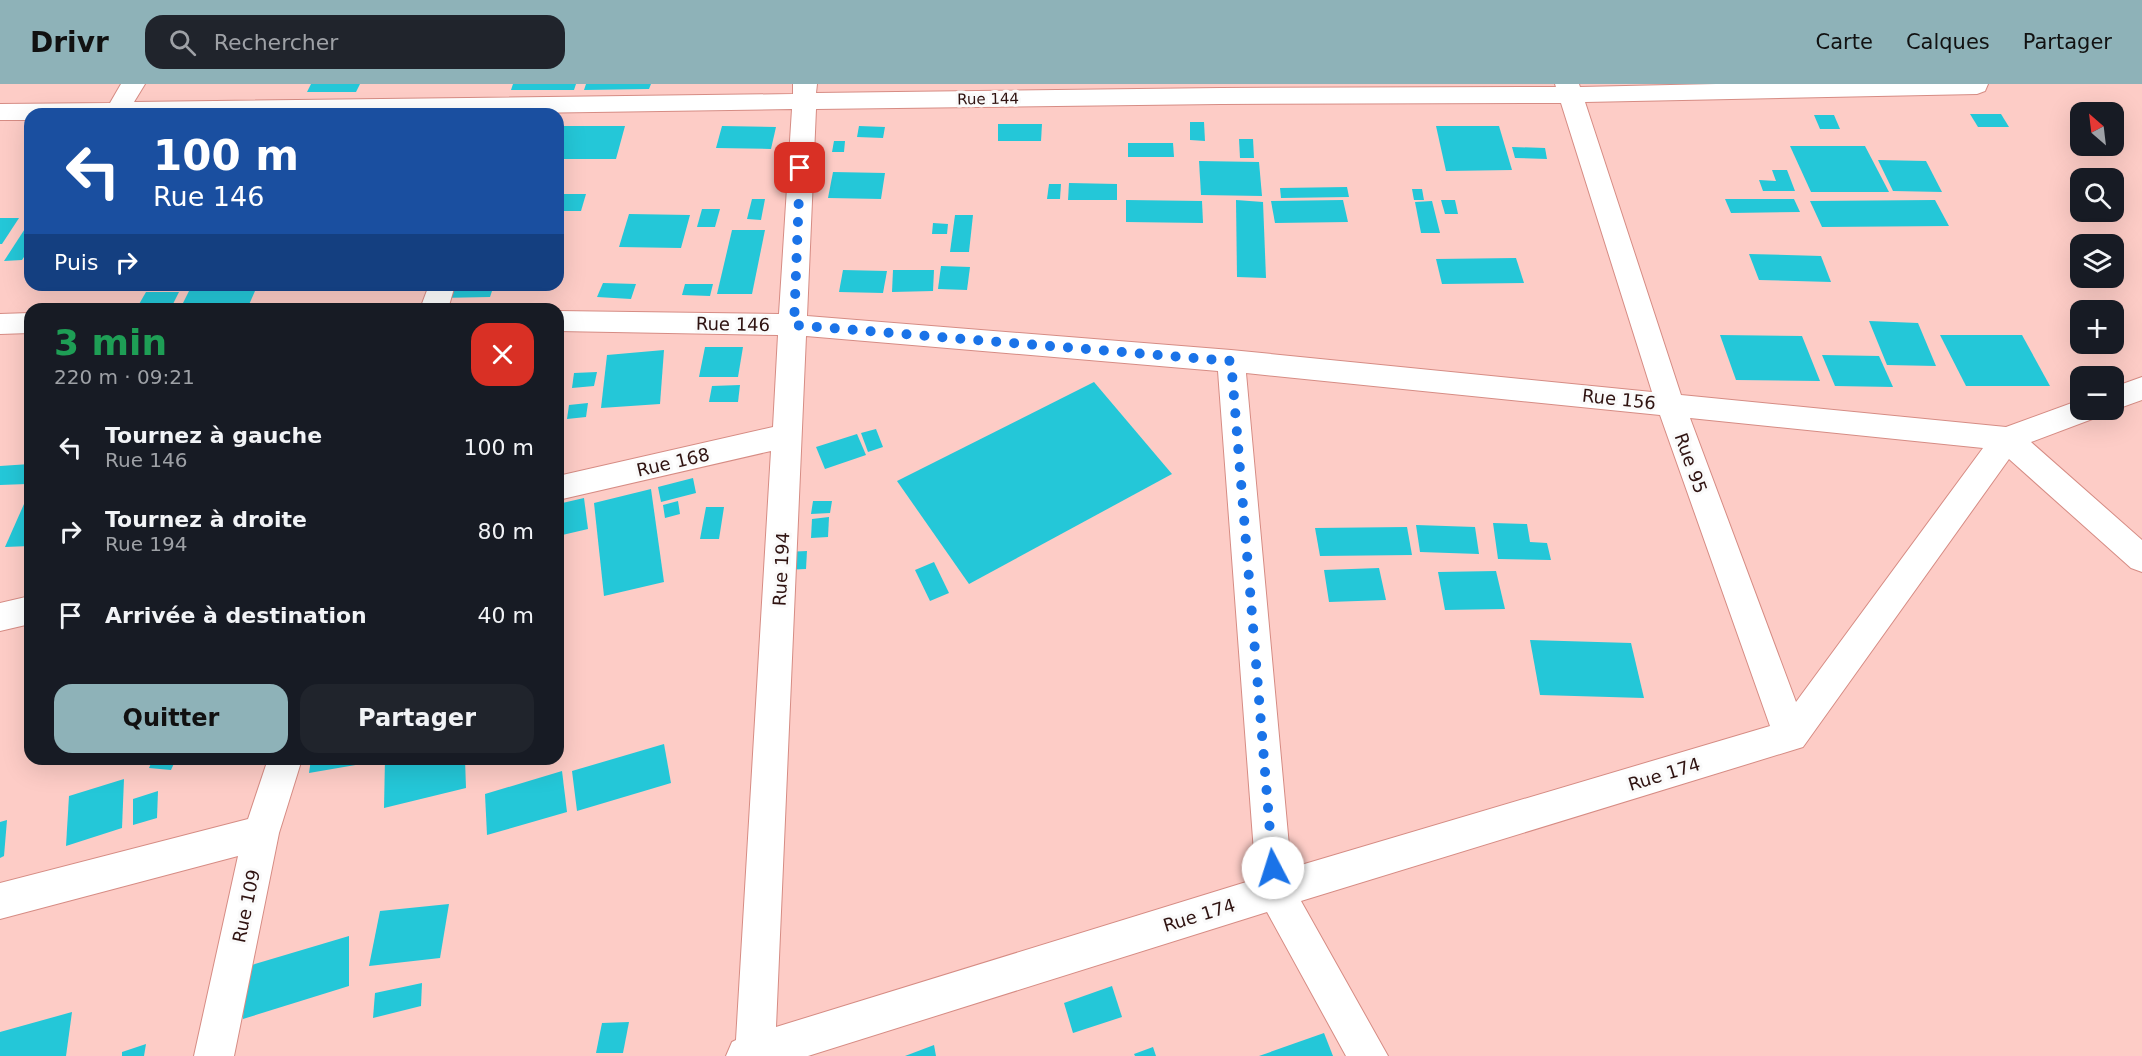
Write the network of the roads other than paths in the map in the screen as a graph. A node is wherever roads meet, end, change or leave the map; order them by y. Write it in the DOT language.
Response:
graph roads {
  1 [pos="133,84"];
  2 [pos="1976,85"];
  3 [pos="1569,89"];
  4 [pos="1219,90"];
  5 [pos="804,93"];
  6 [pos="502,101"];
  7 [pos="119,108"];
  8 [pos="232,108"];
  9 [pos="0,112"];
  10 [pos="24,112"];
  11 [pos="564,321"];
  12 [pos="24,323"];
  13 [pos="0,324"];
  14 [pos="794,325"];
  15 [pos="1231,361"];
  16 [pos="2142,388"];
  17 [pos="2124,395"];
  18 [pos="1670,404"];
  19 [pos="2070,415"];
  20 [pos="788,435"];
  21 [pos="2007,438"];
  22 [pos="564,487"];
  23 [pos="2142,559"];
  24 [pos="24,611"];
  25 [pos="0,617"];
  26 [pos="1791,736"];
  27 [pos="283,765"];
  28 [pos="261,833"];
  29 [pos="1275,891"];
  30 [pos="0,901"];
  31 [pos="751,1055"];
  32 [pos="214,1056"];
  33 [pos="1368,1056"];
  1 -- 7 [label="street"];
  2 -- 3 [label="street, Rue 144"];
  3 -- 4 [label="street, Rue 144"];
  3 -- 18 [label="street, Rue 95"];
  4 -- 5 [label="street, Rue 144"];
  5 -- 6 [label="street, Rue 144"];
  5 -- 14 [label="street, Rue 194"];
  6 -- 8 [label="street, Rue 144"];
  9 -- 10 [label="street, Rue 144"];
  11 -- 14 [label="street, Rue 146"];
  12 -- 13 [label="street"];
  14 -- 15 [label="street, Rue 146"];
  14 -- 20 [label="street, Rue 194"];
  15 -- 18 [label="street, Rue 156"];
  15 -- 29 [label="street"];
  16 -- 17 [label="street"];
  18 -- 21 [label="street, Rue 156"];
  18 -- 26 [label="street, Rue 95"];
  19 -- 21 [label="street"];
  20 -- 22 [label="street, Rue 168"];
  20 -- 31 [label="street, Rue 194"];
  21 -- 23 [label="street"];
  21 -- 26 [label="street"];
  24 -- 25 [label="street"];
  26 -- 29 [label="street, Rue 174"];
  27 -- 28 [label="street, Rue 109"];
  28 -- 30 [label="street"];
  28 -- 32 [label="street, Rue 109"];
  29 -- 31 [label="street, Rue 174"];
  29 -- 33 [label="street"];
}
